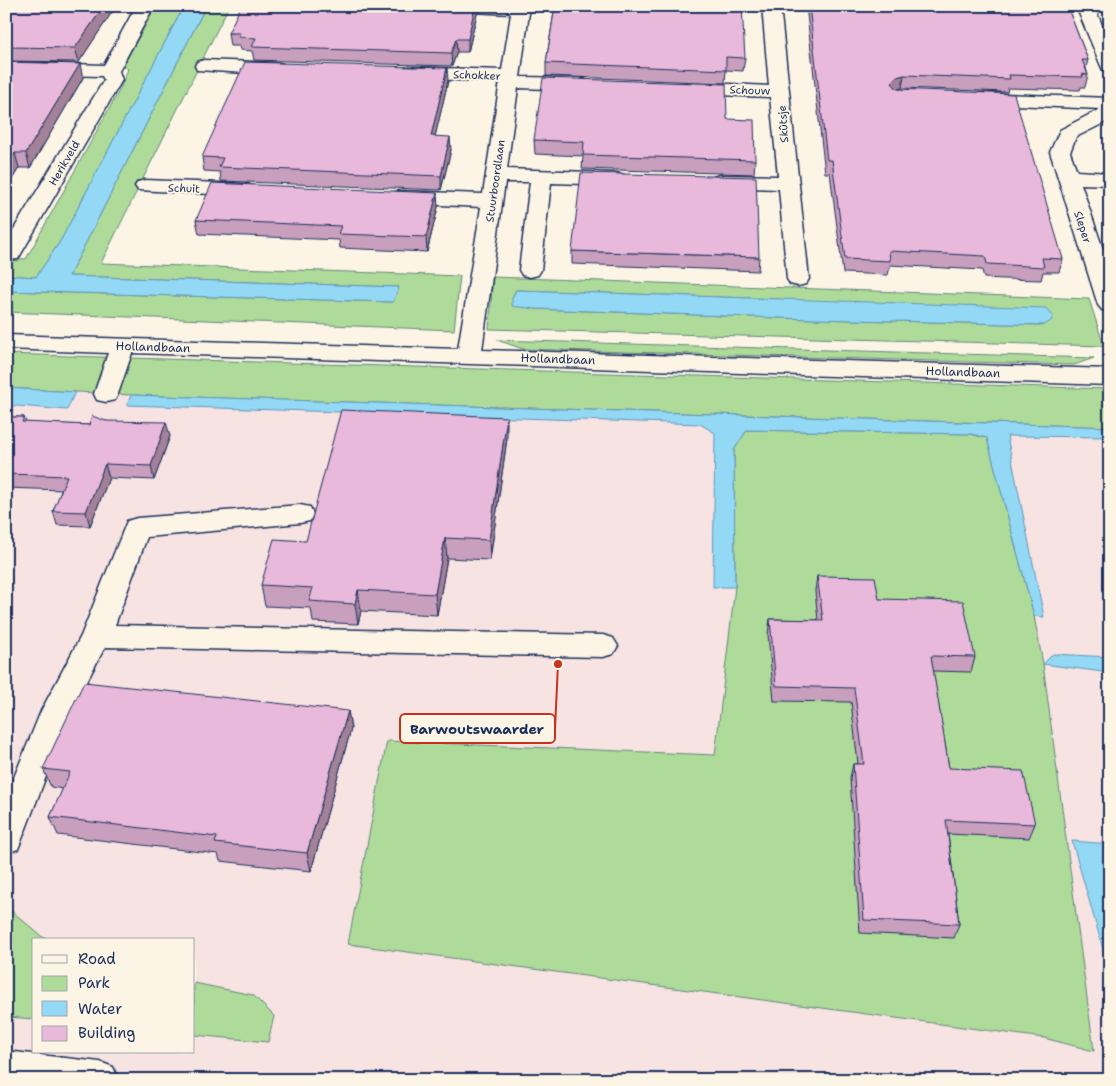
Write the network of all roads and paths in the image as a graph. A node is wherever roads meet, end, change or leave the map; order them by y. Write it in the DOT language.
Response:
graph roads {
  1 [pos="145,6"];
  2 [pos="451,6"];
  3 [pos="771,6"];
  4 [pos="1085,6"];
  5 [pos="521,8"];
  6 [pos="204,66"];
  7 [pos="1110,66"];
  8 [pos="6,68"];
  9 [pos="293,69"];
  10 [pos="110,71"];
  11 [pos="392,72"];
  12 [pos="510,79"];
  13 [pos="595,85"];
  14 [pos="673,88"];
  15 [pos="781,92"];
  16 [pos="961,98"];
  17 [pos="1110,104"];
  18 [pos="1110,112"];
  19 [pos="496,175"];
  20 [pos="541,177"];
  21 [pos="1067,177"];
  22 [pos="639,179"];
  23 [pos="1110,179"];
  24 [pos="698,181"];
  25 [pos="788,183"];
  26 [pos="145,186"];
  27 [pos="264,191"];
  28 [pos="383,196"];
  29 [pos="492,201"];
  30 [pos="10,254"];
  31 [pos="530,270"];
  32 [pos="798,279"];
  33 [pos="1110,305"];
  34 [pos="6,342"];
  35 [pos="122,346"];
  36 [pos="469,357"];
  37 [pos="1110,377"];
  38 [pos="106,394"];
  39 [pos="300,514"];
  40 [pos="96,636"];
  41 [pos="603,646"];
  42 [pos="6,839"];
  43 [pos="6,1069"];
  44 [pos="100,1080"];
  1 -- 10 [label="street, Herikveld"];
  2 -- 5 [label="street"];
  3 -- 15 [label="street, Skûtsje"];
  4 -- 7 [label="street"];
  5 -- 12 [label="street, Stuurboordlaan"];
  6 -- 9 [label="street"];
  8 -- 10 [label="street"];
  10 -- 30 [label="street, Herikveld"];
  11 -- 12 [label="street, Schokker"];
  12 -- 13 [label="street"];
  12 -- 19 [label="street, Stuurboordlaan"];
  14 -- 15 [label="street, Schouw"];
  15 -- 25 [label="street, Skûtsje"];
  16 -- 17 [label="street"];
  18 -- 21 [label="street, Sleper"];
  19 -- 20 [label="street"];
  19 -- 29 [label="street, Stuurboordlaan"];
  20 -- 22 [label="street"];
  20 -- 31 [label="street"];
  21 -- 23 [label="street"];
  21 -- 33 [label="street, Sleper"];
  24 -- 25 [label="street"];
  25 -- 32 [label="street, Skûtsje"];
  26 -- 27 [label="street, Schuit"];
  28 -- 29 [label="street"];
  29 -- 36 [label="street, Stuurboordlaan"];
  34 -- 35 [label="street, Hollandbaan"];
  35 -- 36 [label="street, Hollandbaan"];
  35 -- 38 [label="street"];
  36 -- 37 [label="street, Hollandbaan"];
  39 -- 40 [label="street"];
  40 -- 41 [label="street"];
  40 -- 42 [label="street"];
  43 -- 44 [label="street"];
}
